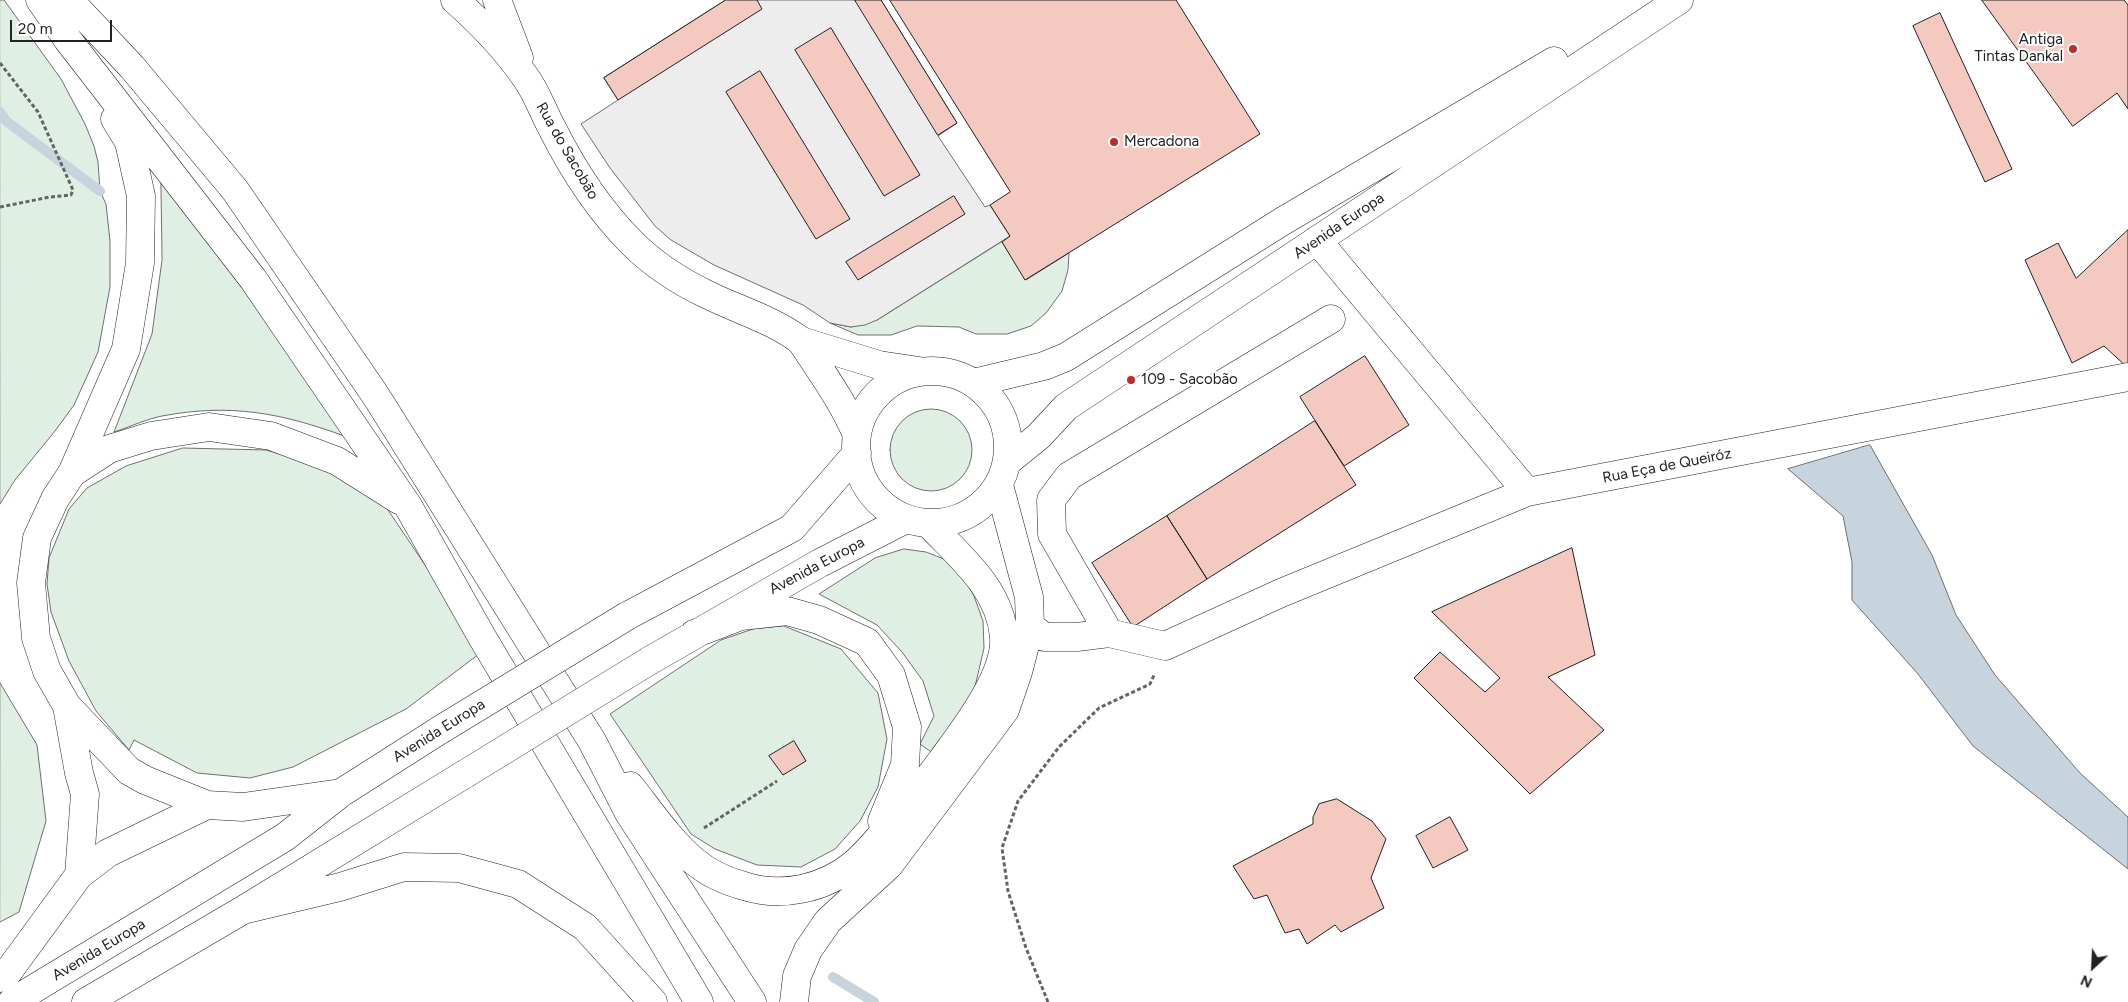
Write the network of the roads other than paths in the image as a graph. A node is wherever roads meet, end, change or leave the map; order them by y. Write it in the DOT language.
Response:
graph roads {
  1 [pos="40,0"];
  2 [pos="70,0"];
  3 [pos="455,0"];
  4 [pos="497,0"];
  5 [pos="1662,0"];
  6 [pos="1679,0"];
  7 [pos="68,40"];
  8 [pos="527,78"];
  9 [pos="1318,240"];
  10 [pos="1331,318"];
  11 [pos="800,341"];
  12 [pos="926,372"];
  13 [pos="2128,377"];
  14 [pos="973,383"];
  15 [pos="857,444"];
  16 [pos="72,473"];
  17 [pos="1003,474"];
  18 [pos="1527,492"];
  19 [pos="408,506"];
  20 [pos="917,521"];
  21 [pos="1030,626"];
  22 [pos="1109,633"];
  23 [pos="694,634"];
  24 [pos="67,706"];
  25 [pos="592,741"];
  26 [pos="341,793"];
  27 [pos="207,805"];
  28 [pos="872,846"];
  29 [pos="79,875"];
  30 [pos="243,910"];
  31 [pos="30,939"];
  32 [pos="0,957"];
  33 [pos="0,978"];
  34 [pos="12,1002"];
  35 [pos="86,1002"];
  36 [pos="653,1002"];
  37 [pos="699,1002"];
  38 [pos="752,1002"];
  39 [pos="794,1002"];
  1 -- 7 [label="main road"];
  2 -- 25 [label="main road"];
  3 -- 8 [label="main road, Rua do Sacobão"];
  4 -- 8 [label="main road"];
  5 -- 14 [label="main road, Avenida Europa"];
  6 -- 9 [label="main road, Avenida Europa"];
  7 -- 16 [label="main road"];
  7 -- 19 [label="main road"];
  8 -- 11 [label="main road, Rua do Sacobão"];
  9 -- 17 [label="main road, Avenida Europa"];
  9 -- 18 [label="main road"];
  10 -- 22 [label="main road"];
  11 -- 12 [label="main road"];
  11 -- 15 [label="main road"];
  12 -- 14 [label="main road, Avenida Europa"];
  12 -- 15 [label="main road, Avenida Europa"];
  13 -- 18 [label="main road, Rua Eça de Queiróz"];
  14 -- 17 [label="main road, Avenida Europa"];
  15 -- 20 [label="main road"];
  15 -- 26 [label="main road, Avenida Europa, bridge"];
  16 -- 19 [label="main road"];
  16 -- 24 [label="main road"];
  17 -- 20 [label="main road, Avenida Europa"];
  17 -- 21 [label="main road"];
  18 -- 22 [label="main road, Rua Eça de Queiróz"];
  19 -- 37 [label="main road"];
  20 -- 23 [label="main road, Avenida Europa"];
  20 -- 28 [label="main road"];
  21 -- 22 [label="main road"];
  21 -- 39 [label="main road"];
  23 -- 28 [label="main road"];
  23 -- 30 [label="main road, Avenida Europa, bridge"];
  24 -- 27 [label="main road"];
  24 -- 29 [label="main road"];
  25 -- 28 [label="main road"];
  25 -- 38 [label="main road"];
  26 -- 27 [label="main road"];
  26 -- 34 [label="main road, Avenida Europa"];
  27 -- 29 [label="main road"];
  29 -- 31 [label="main road"];
  30 -- 35 [label="main road, Avenida Europa"];
  30 -- 36 [label="main road"];
  31 -- 32 [label="main road"];
  31 -- 33 [label="main road"];
}
